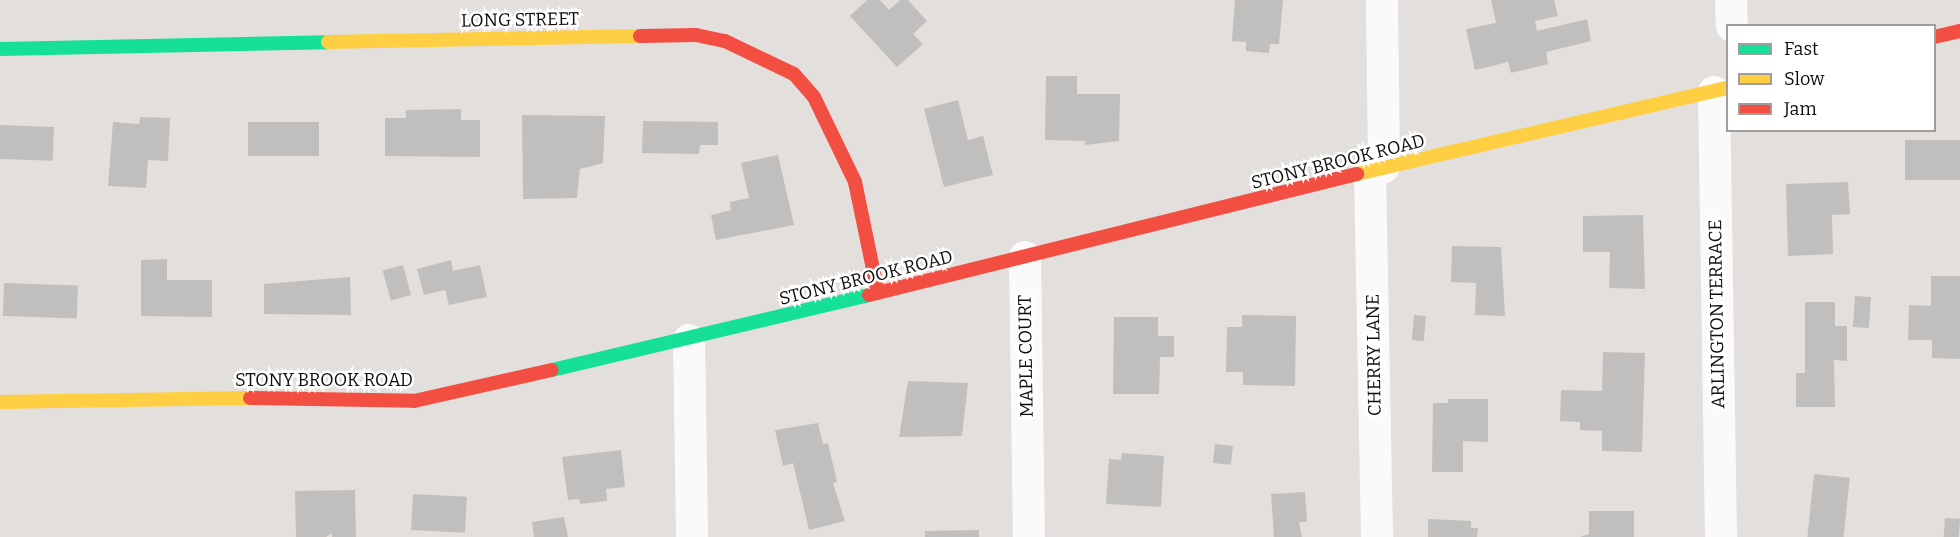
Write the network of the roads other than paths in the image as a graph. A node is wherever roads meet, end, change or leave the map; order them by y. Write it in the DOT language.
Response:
graph roads {
  1 [pos="1382,0"];
  2 [pos="1731,0"];
  3 [pos="1732,24"];
  4 [pos="1960,31"];
  5 [pos="1936,37"];
  6 [pos="0,49"];
  7 [pos="1721,90"];
  8 [pos="1377,170"];
  9 [pos="1025,258"];
  10 [pos="878,293"];
  11 [pos="689,340"];
  12 [pos="0,402"];
  13 [pos="692,537"];
  14 [pos="1029,537"];
  15 [pos="1377,537"];
  16 [pos="1720,537"];
  1 -- 8 [label="street, CHERRY LANE"];
  2 -- 3 [label="street"];
  4 -- 5 [label="main road"];
  6 -- 10 [label="main road, LONG STREET"];
  7 -- 8 [label="main road, STONY BROOK ROAD"];
  7 -- 16 [label="street, ARLINGTON TERRACE"];
  8 -- 9 [label="main road, STONY BROOK ROAD"];
  8 -- 15 [label="street, CHERRY LANE"];
  9 -- 10 [label="main road, STONY BROOK ROAD"];
  9 -- 14 [label="street, MAPLE COURT"];
  10 -- 11 [label="main road, STONY BROOK ROAD"];
  11 -- 12 [label="main road, STONY BROOK ROAD"];
  11 -- 13 [label="street"];
}
